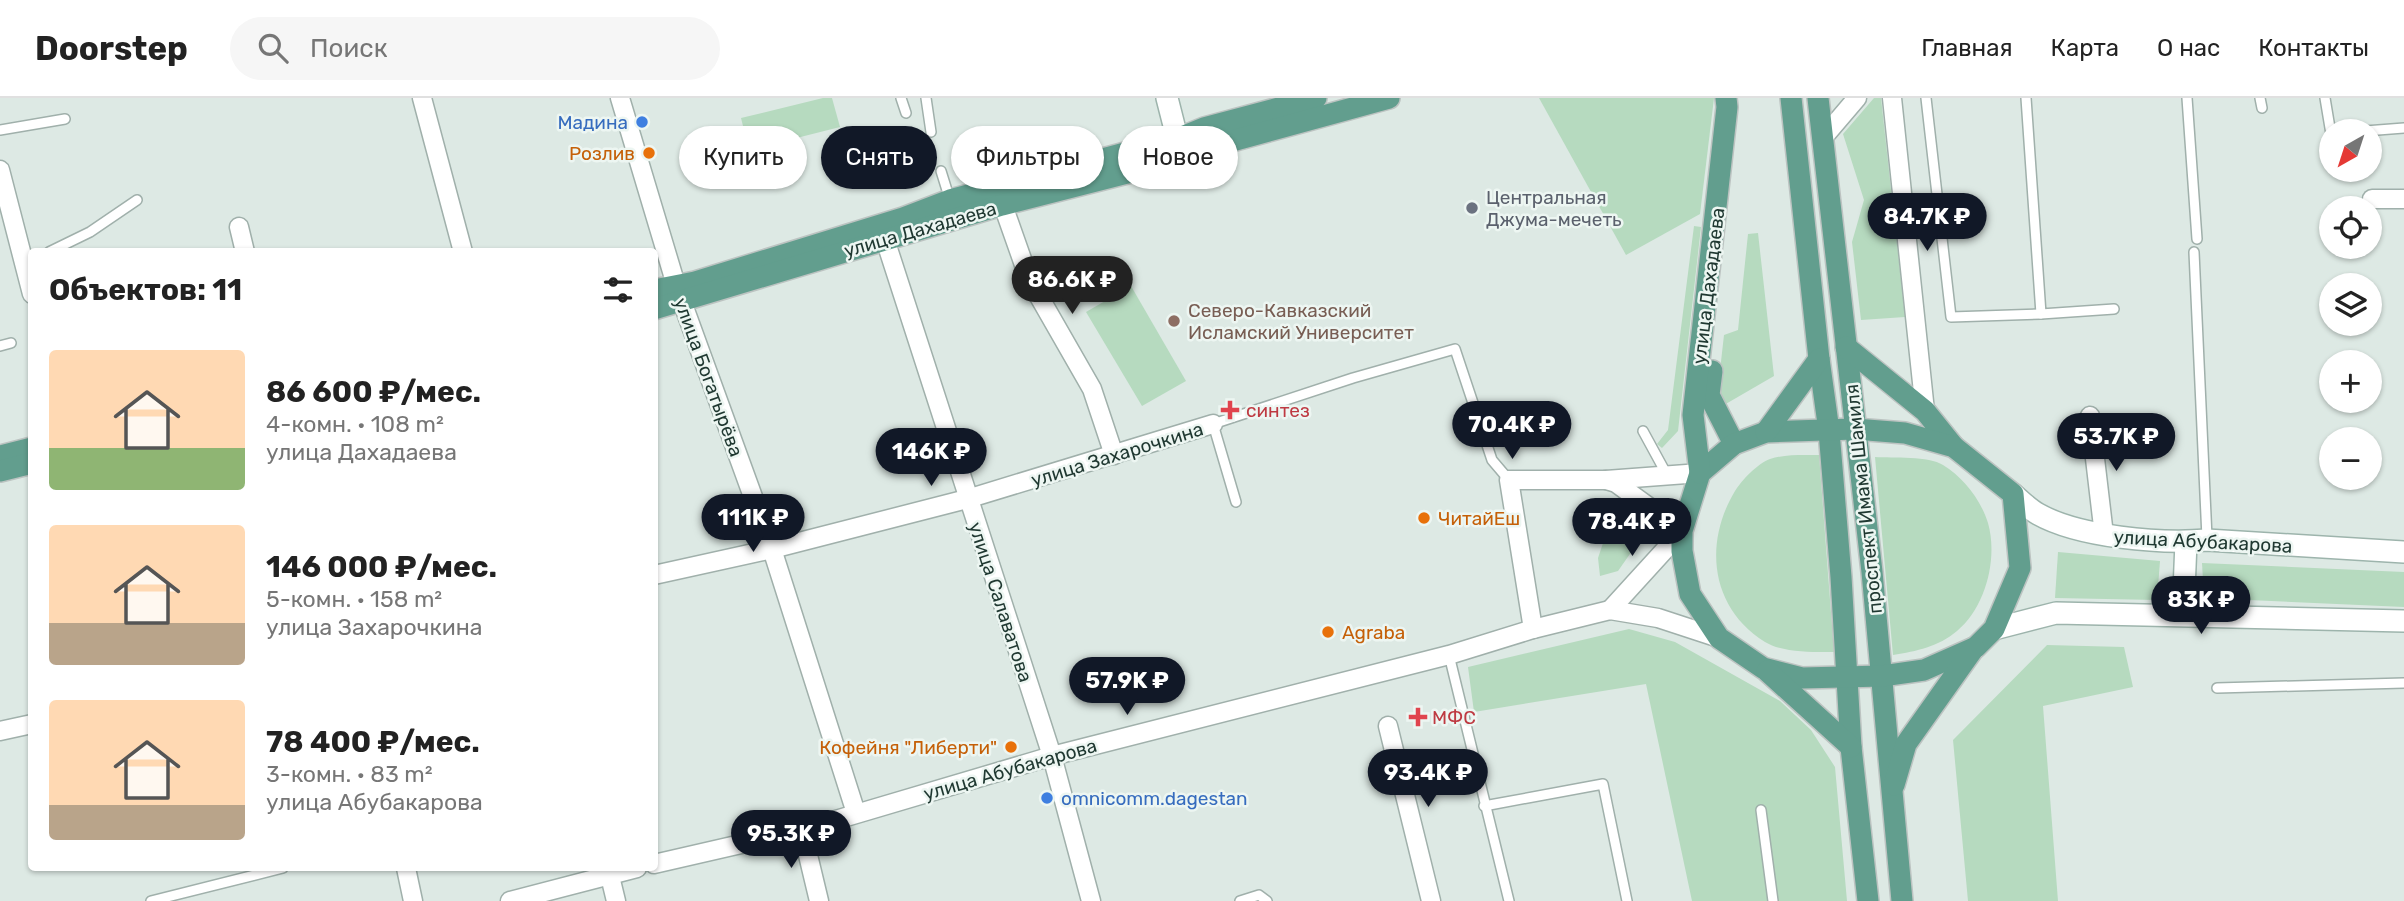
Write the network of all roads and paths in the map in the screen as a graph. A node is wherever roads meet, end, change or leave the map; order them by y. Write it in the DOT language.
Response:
graph roads {
  1 [pos="422,98"];
  2 [pos="620,98"];
  3 [pos="901,98"];
  4 [pos="926,98"];
  5 [pos="1167,98"];
  6 [pos="1316,98"];
  7 [pos="1389,98"];
  8 [pos="1726,98"];
  9 [pos="1737,98"];
  10 [pos="1791,98"];
  11 [pos="1818,98"];
  12 [pos="1857,98"];
  13 [pos="1892,98"];
  14 [pos="1926,98"];
  15 [pos="2026,98"];
  16 [pos="2187,98"];
  17 [pos="2325,98"];
  18 [pos="906,113"];
  19 [pos="65,119"];
  20 [pos="2328,119"];
  21 [pos="930,126"];
  22 [pos="1174,126"];
  23 [pos="1212,126"];
  24 [pos="2404,128"];
  25 [pos="0,130"];
  26 [pos="2382,130"];
  27 [pos="1238,139"];
  28 [pos="1822,139"];
  29 [pos="1118,165"];
  30 [pos="0,170"];
  31 [pos="941,171"];
  32 [pos="999,196"];
  33 [pos="2382,199"];
  34 [pos="2404,199"];
  35 [pos="138,200"];
  36 [pos="950,200"];
  37 [pos="239,227"];
  38 [pos="883,232"];
  39 [pos="2197,239"];
  40 [pos="57,248"];
  41 [pos="244,248"];
  42 [pos="462,248"];
  43 [pos="2194,252"];
  44 [pos="27,263"];
  45 [pos="658,291"];
  46 [pos="679,294"];
  47 [pos="658,307"];
  48 [pos="2114,309"];
  49 [pos="2041,314"];
  50 [pos="11,343"];
  51 [pos="0,346"];
  52 [pos="1846,347"];
  53 [pos="1819,359"];
  54 [pos="1924,411"];
  55 [pos="2090,416"];
  56 [pos="1213,424"];
  57 [pos="1855,429"];
  58 [pos="1643,431"];
  59 [pos="1829,431"];
  60 [pos="1766,432"];
  61 [pos="1734,443"];
  62 [pos="1954,447"];
  63 [pos="28,449"];
  64 [pos="1114,455"];
  65 [pos="0,456"];
  66 [pos="28,464"];
  67 [pos="0,471"];
  68 [pos="1700,473"];
  69 [pos="1667,475"];
  70 [pos="1509,480"];
  71 [pos="1606,480"];
  72 [pos="2013,494"];
  73 [pos="967,499"];
  74 [pos="1236,502"];
  75 [pos="1682,531"];
  76 [pos="2104,535"];
  77 [pos="2196,541"];
  78 [pos="772,549"];
  79 [pos="2404,552"];
  80 [pos="658,574"];
  81 [pos="1610,610"];
  82 [pos="2183,615"];
  83 [pos="2404,621"];
  84 [pos="1533,629"];
  85 [pos="1994,629"];
  86 [pos="1719,638"];
  87 [pos="1976,647"];
  88 [pos="1449,655"];
  89 [pos="1763,668"];
  90 [pos="1847,676"];
  91 [pos="1882,676"];
  92 [pos="2404,683"];
  93 [pos="2217,688"];
  94 [pos="28,725"];
  95 [pos="1388,726"];
  96 [pos="0,731"];
  97 [pos="1852,747"];
  98 [pos="1052,756"];
  99 [pos="1891,794"];
  100 [pos="1484,806"];
  101 [pos="1761,810"];
  102 [pos="856,813"];
  103 [pos="802,830"];
  104 [pos="658,863"];
  105 [pos="271,871"];
  106 [pos="407,871"];
  107 [pos="608,871"];
  108 [pos="1864,897"];
  109 [pos="151,901"];
  110 [pos="413,901"];
  111 [pos="510,901"];
  112 [pos="616,901"];
  113 [pos="818,901"];
  114 [pos="1091,901"];
  115 [pos="1240,901"];
  116 [pos="1267,901"];
  117 [pos="1431,901"];
  118 [pos="1509,901"];
  119 [pos="1628,901"];
  120 [pos="1773,901"];
  121 [pos="1902,901"];
  1 -- 42 [label="street"];
  2 -- 46 [label="street, улица Богатырёва"];
  3 -- 18 [label="lane"];
  4 -- 21 [label="lane"];
  5 -- 22 [label="main road"];
  6 -- 23 [label="main road, улица Дахадаева"];
  7 -- 27 [label="main road, улица Дахадаева"];
  8 -- 68 [label="main road, улица Дахадаева"];
  9 -- 61 [label="main road, улица Дахадаева"];
  10 -- 53 [label="main road, проспект Имама Шамиля"];
  11 -- 28 [label="main road, проспект Имама Шамиля"];
  12 -- 28 [label="street"];
  13 -- 54 [label="street"];
  14 -- 49 [label="lane"];
  15 -- 49 [label="lane"];
  16 -- 39 [label="lane"];
  17 -- 20 [label="lane"];
  19 -- 25 [label="lane"];
  24 -- 26 [label="lane"];
  28 -- 52 [label="main road, проспект Имама Шамиля"];
  29 -- 32 [label="main road, улица Дахадаева"];
  30 -- 44 [label="street"];
  31 -- 36 [label="lane"];
  32 -- 36 [label="main road, улица Дахадаева"];
  32 -- 38 [label="main road, улица Дахадаева"];
  32 -- 64 [label="street"];
  33 -- 34 [label="street"];
  35 -- 40 [label="lane"];
  36 -- 38 [label="main road, улица Дахадаева"];
  37 -- 41 [label="street"];
  38 -- 46 [label="main road, улица Дахадаева"];
  38 -- 73 [label="street, улица Салаватова"];
  43 -- 77 [label="lane"];
  45 -- 46 [label="main road, улица Дахадаева"];
  46 -- 47 [label="main road, улица Дахадаева"];
  46 -- 78 [label="street, улица Богатырёва"];
  48 -- 49 [label="lane"];
  50 -- 51 [label="lane"];
  52 -- 54 [label="main road"];
  52 -- 57 [label="main road, проспект Имама Шамиля"];
  53 -- 59 [label="main road, проспект Имама Шамиля"];
  53 -- 60 [label="main road"];
  54 -- 62 [label="main road"];
  55 -- 76 [label="street"];
  56 -- 64 [label="street, улица Захарочкина"];
  56 -- 70 [label="lane"];
  56 -- 74 [label="lane"];
  57 -- 59 [label="main road, улица Абубакарова"];
  57 -- 62 [label="main road, улица Абубакарова"];
  57 -- 91 [label="main road, проспект Имама Шамиля"];
  58 -- 69 [label="lane"];
  59 -- 60 [label="main road, улица Абубакарова"];
  59 -- 90 [label="main road, проспект Имама Шамиля"];
  60 -- 61 [label="main road, улица Абубакарова"];
  61 -- 68 [label="main road, улица Абубакарова"];
  62 -- 72 [label="main road, улица Абубакарова"];
  63 -- 65 [label="main road"];
  64 -- 73 [label="street, улица Захарочкина"];
  66 -- 67 [label="main road"];
  68 -- 69 [label="street"];
  68 -- 75 [label="main road, улица Абубакарова"];
  69 -- 71 [label="street"];
  70 -- 71 [label="street"];
  70 -- 84 [label="street"];
  71 -- 75 [label="street"];
  72 -- 76 [label="main road, улица Абубакарова"];
  72 -- 85 [label="main road, улица Абубакарова"];
  73 -- 78 [label="street, улица Захарочкина"];
  73 -- 98 [label="street, улица Салаватова"];
  75 -- 81 [label="street, улица Абубакарова"];
  75 -- 86 [label="main road, улица Абубакарова"];
  76 -- 77 [label="main road, улица Абубакарова"];
  77 -- 79 [label="main road, улица Абубакарова"];
  77 -- 82 [label="main road"];
  78 -- 80 [label="street, улица Захарочкина"];
  78 -- 102 [label="street, улица Богатырёва"];
  81 -- 84 [label="street, улица Абубакарова"];
  81 -- 86 [label="street, улица Абубакарова"];
  82 -- 83 [label="main road"];
  82 -- 85 [label="main road"];
  84 -- 88 [label="street, улица Абубакарова"];
  85 -- 87 [label="main road, улица Абубакарова"];
  86 -- 89 [label="main road, улица Абубакарова"];
  87 -- 91 [label="main road, улица Абубакарова"];
  87 -- 99 [label="main road"];
  88 -- 98 [label="street, улица Абубакарова"];
  88 -- 100 [label="lane"];
  89 -- 90 [label="main road, улица Абубакарова"];
  89 -- 97 [label="main road"];
  90 -- 91 [label="main road, улица Абубакарова"];
  90 -- 97 [label="main road, проспект Имама Шамиля"];
  91 -- 99 [label="main road, проспект Имама Шамиля"];
  92 -- 93 [label="lane"];
  94 -- 96 [label="street"];
  95 -- 117 [label="street"];
  97 -- 108 [label="main road, проспект Имама Шамиля"];
  98 -- 102 [label="street, улица Абубакарова"];
  98 -- 114 [label="street, улица Салаватова"];
  99 -- 121 [label="main road, проспект Имама Шамиля"];
  100 -- 118 [label="lane"];
  100 -- 119 [label="lane"];
  101 -- 120 [label="lane"];
  102 -- 103 [label="street, улица Абубакарова"];
  103 -- 104 [label="street, улица Абубакарова"];
  103 -- 113 [label="street"];
  105 -- 109 [label="lane"];
  106 -- 110 [label="street"];
  107 -- 111 [label="street"];
  107 -- 112 [label="street"];
  115 -- 116 [label="lane"];
}
